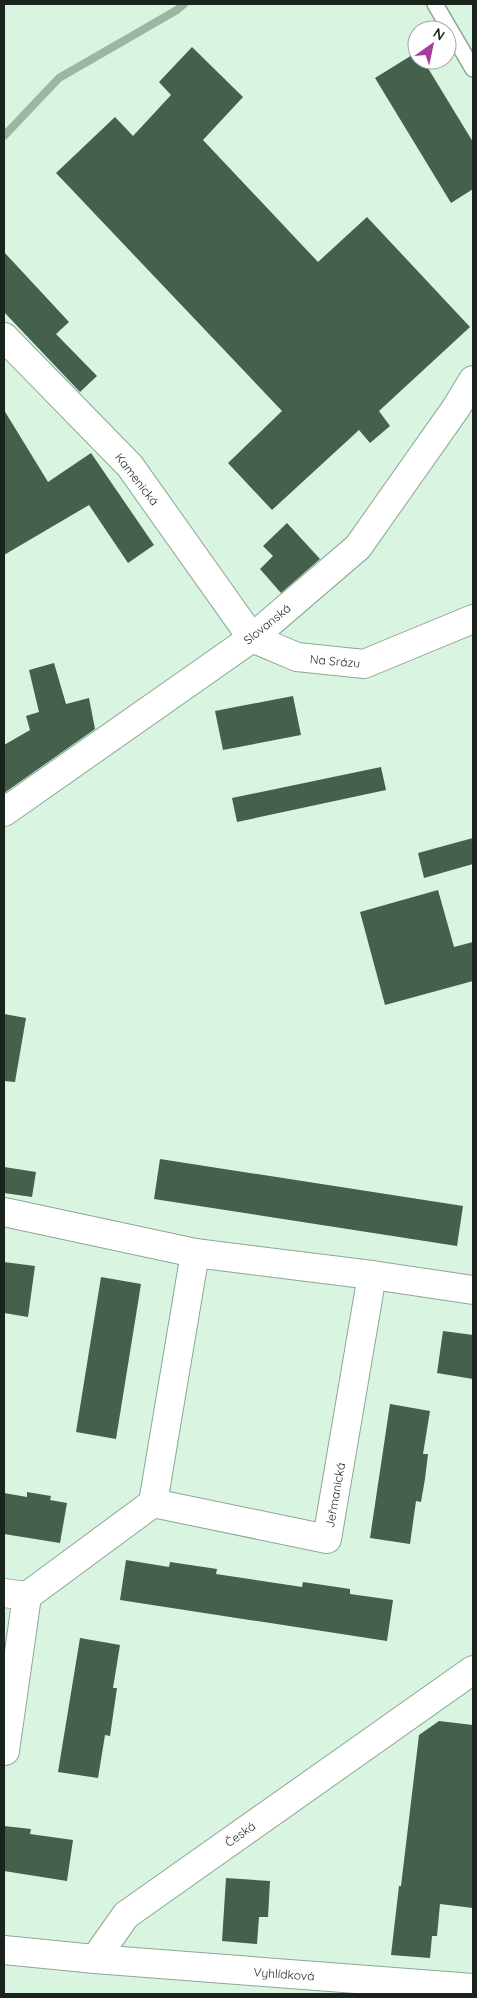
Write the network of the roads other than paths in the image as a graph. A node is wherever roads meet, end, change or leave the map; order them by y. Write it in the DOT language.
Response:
graph roads {
  1 [pos="435,4"];
  2 [pos="473,69"];
  3 [pos="4,337"];
  4 [pos="473,380"];
  5 [pos="473,619"];
  6 [pos="252,638"];
  7 [pos="4,812"];
  8 [pos="4,1212"];
  9 [pos="195,1253"];
  10 [pos="372,1275"];
  11 [pos="473,1290"];
  12 [pos="153,1504"];
  13 [pos="16,1594"];
  14 [pos="473,1670"];
  15 [pos="5,1751"];
  16 [pos="4,1950"];
  17 [pos="96,1959"];
  18 [pos="473,1988"];
  1 -- 2 [label="lane"];
  3 -- 6 [label="street, Kamenická"];
  4 -- 6 [label="street, Slovanská"];
  5 -- 6 [label="street, Na Srázu"];
  6 -- 7 [label="street, Slovanská"];
  8 -- 9 [label="street"];
  9 -- 10 [label="street"];
  9 -- 12 [label="street"];
  10 -- 11 [label="street"];
  10 -- 12 [label="street, Jeřmanická"];
  12 -- 13 [label="street"];
  13 -- 15 [label="street"];
  14 -- 17 [label="street, Česká"];
  16 -- 17 [label="street"];
  17 -- 18 [label="street, Vyhlídková"];
}
